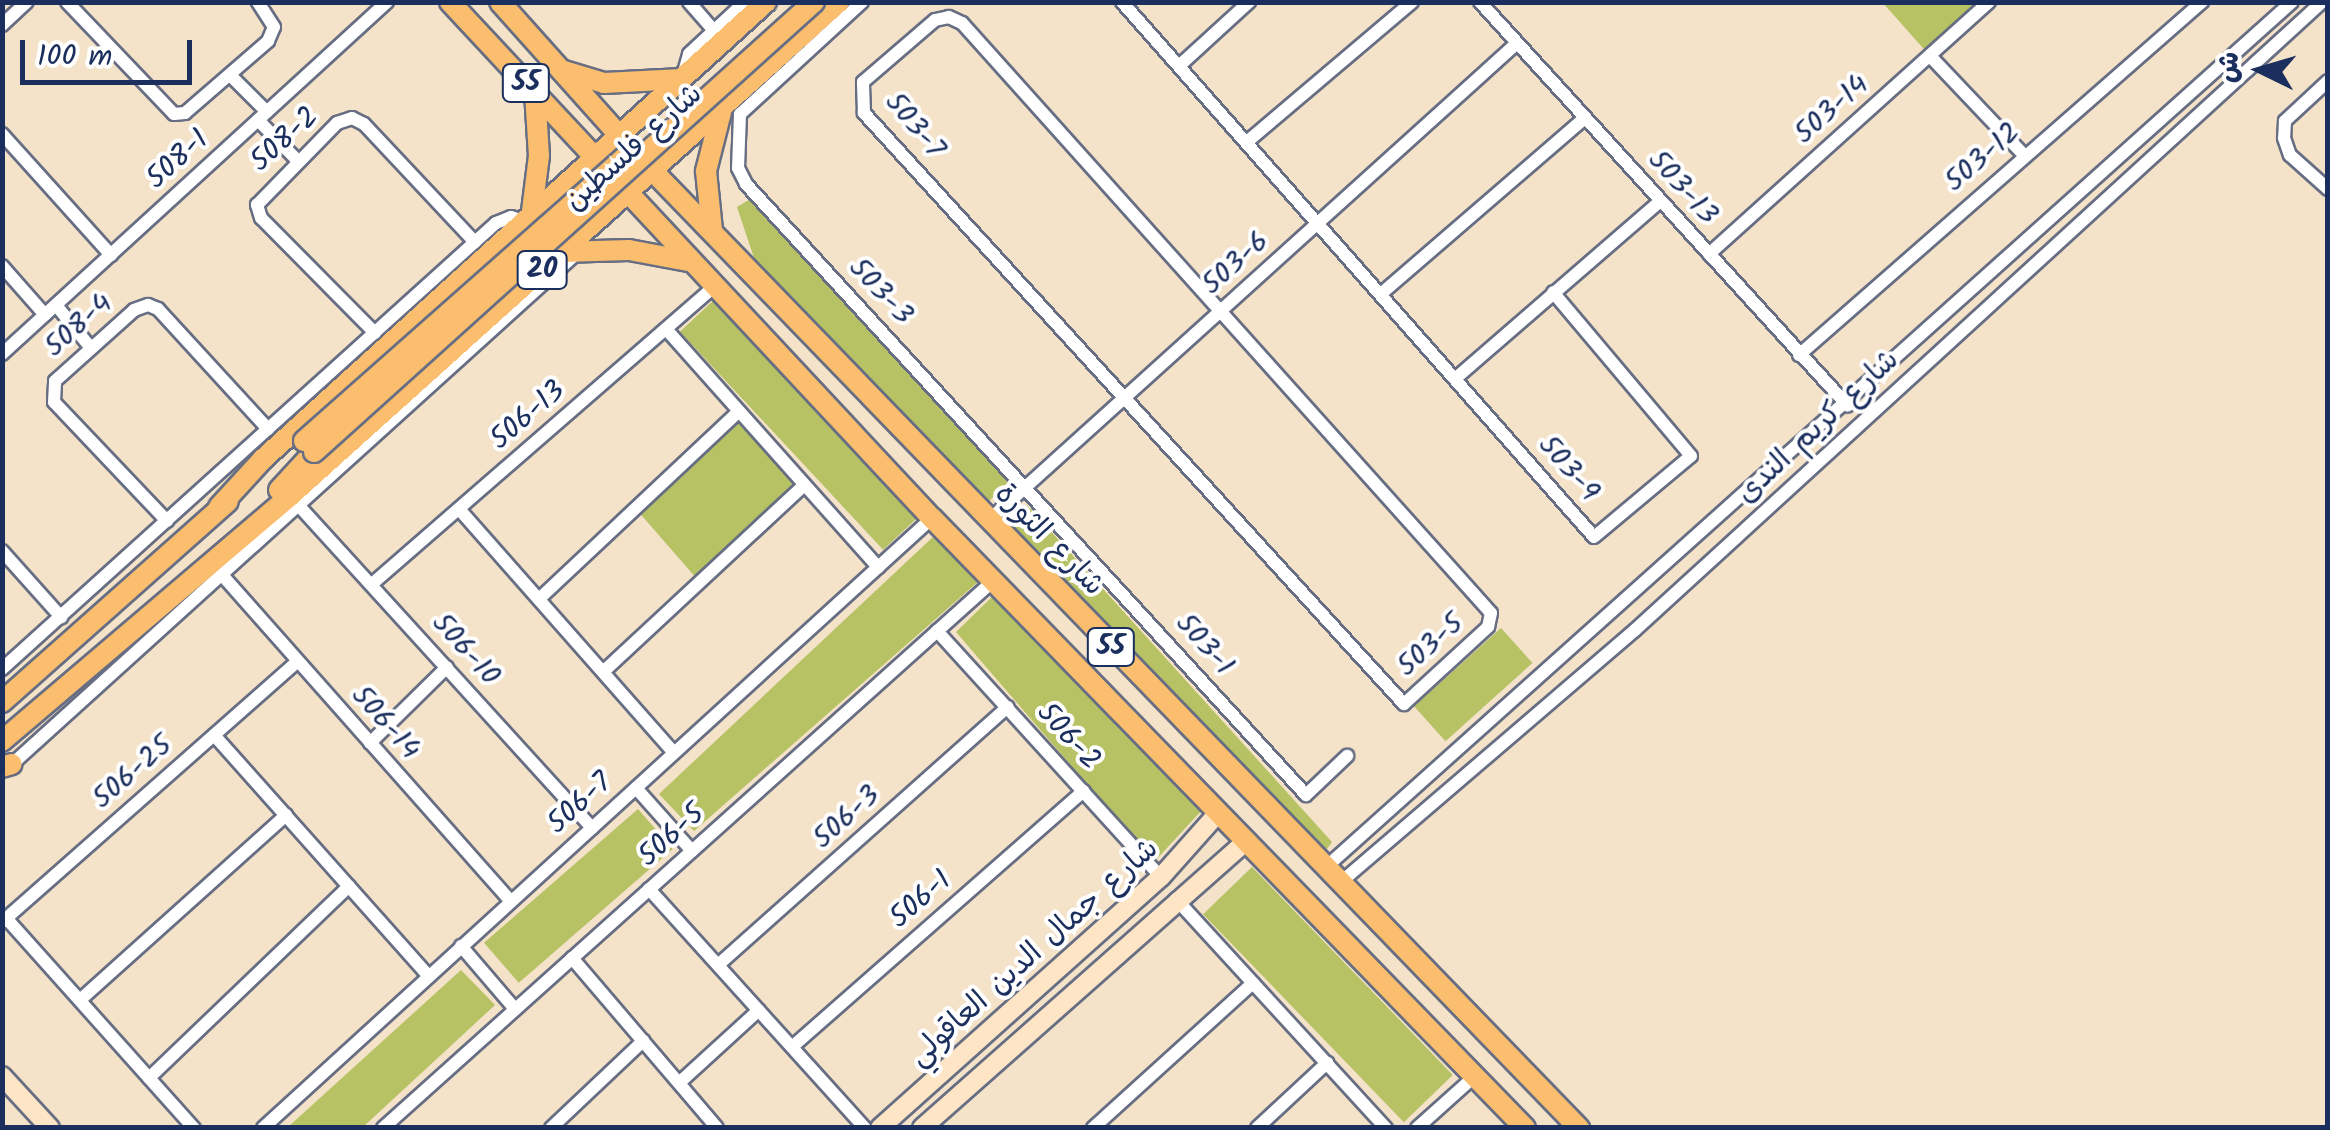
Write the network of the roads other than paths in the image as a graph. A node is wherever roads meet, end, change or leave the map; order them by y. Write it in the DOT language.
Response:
graph roads {
  1 [pos="28,2"];
  2 [pos="68,2"];
  3 [pos="258,2"];
  4 [pos="387,2"];
  5 [pos="450,2"];
  6 [pos="500,2"];
  7 [pos="688,2"];
  8 [pos="745,2"];
  9 [pos="766,2"];
  10 [pos="793,2"];
  11 [pos="814,2"];
  12 [pos="839,2"];
  13 [pos="862,2"];
  14 [pos="1122,2"];
  15 [pos="1250,2"];
  16 [pos="1412,2"];
  17 [pos="1480,2"];
  18 [pos="1990,2"];
  19 [pos="2202,2"];
  20 [pos="2292,2"];
  21 [pos="2322,2"];
  22 [pos="2,24"];
  23 [pos="714,30"];
  24 [pos="1517,43"];
  25 [pos="1930,56"];
  26 [pos="1180,66"];
  27 [pos="560,70"];
  28 [pos="2220,70"];
  29 [pos="230,75"];
  30 [pos="682,78"];
  31 [pos="2328,81"];
  32 [pos="2233,82"];
  33 [pos="535,92"];
  34 [pos="730,112"];
  35 [pos="263,116"];
  36 [pos="1586,118"];
  37 [pos="2,134"];
  38 [pos="622,139"];
  39 [pos="1248,141"];
  40 [pos="2024,154"];
  41 [pos="296,160"];
  42 [pos="598,160"];
  43 [pos="650,168"];
  44 [pos="2328,189"];
  45 [pos="626,190"];
  46 [pos="1660,201"];
  47 [pos="530,221"];
  48 [pos="1320,221"];
  49 [pos="712,232"];
  50 [pos="475,242"];
  51 [pos="570,252"];
  52 [pos="1708,254"];
  53 [pos="110,255"];
  54 [pos="694,263"];
  55 [pos="2,266"];
  56 [pos="716,284"];
  57 [pos="1382,292"];
  58 [pos="1553,292"];
  59 [pos="51,310"];
  60 [pos="1221,311"];
  61 [pos="666,329"];
  62 [pos="375,333"];
  63 [pos="92,348"];
  64 [pos="2,354"];
  65 [pos="1800,355"];
  66 [pos="1456,378"];
  67 [pos="1125,398"];
  68 [pos="1848,406"];
  69 [pos="739,411"];
  70 [pos="268,429"];
  71 [pos="309,447"];
  72 [pos="804,485"];
  73 [pos="1027,486"];
  74 [pos="219,507"];
  75 [pos="300,507"];
  76 [pos="459,508"];
  77 [pos="932,518"];
  78 [pos="167,521"];
  79 [pos="988,521"];
  80 [pos="241,532"];
  81 [pos="2,550"];
  82 [pos="878,568"];
  83 [pos="223,576"];
  84 [pos="993,581"];
  85 [pos="372,584"];
  86 [pos="538,599"];
  87 [pos="1618,609"];
  88 [pos="61,617"];
  89 [pos="1635,630"];
  90 [pos="937,631"];
  91 [pos="297,662"];
  92 [pos="1126,662"];
  93 [pos="446,667"];
  94 [pos="2,669"];
  95 [pos="603,672"];
  96 [pos="1098,689"];
  97 [pos="2,702"];
  98 [pos="1008,707"];
  99 [pos="214,735"];
  100 [pos="2,741"];
  101 [pos="370,743"];
  102 [pos="674,753"];
  103 [pos="1347,756"];
  104 [pos="6,768"];
  105 [pos="636,788"];
  106 [pos="1083,790"];
  107 [pos="1218,812"];
  108 [pos="286,815"];
  109 [pos="592,828"];
  110 [pos="1246,841"];
  111 [pos="1192,847"];
  112 [pos="692,851"];
  113 [pos="1210,867"];
  114 [pos="1333,875"];
  115 [pos="1161,877"];
  116 [pos="349,886"];
  117 [pos="649,889"];
  118 [pos="1176,898"];
  119 [pos="511,901"];
  120 [pos="4,920"];
  121 [pos="462,946"];
  122 [pos="572,958"];
  123 [pos="718,966"];
  124 [pos="429,976"];
  125 [pos="1253,983"];
  126 [pos="80,1000"];
  127 [pos="515,1010"];
  128 [pos="759,1010"];
  129 [pos="643,1041"];
  130 [pos="792,1046"];
  131 [pos="1327,1063"];
  132 [pos="2,1076"];
  133 [pos="1475,1076"];
  134 [pos="149,1078"];
  135 [pos="679,1084"];
  136 [pos="711,1126"];
  137 [pos="50,1128"];
  138 [pos="194,1128"];
  139 [pos="262,1128"];
  140 [pos="384,1128"];
  141 [pos="551,1128"];
  142 [pos="865,1128"];
  143 [pos="880,1128"];
  144 [pos="922,1128"];
  145 [pos="1093,1128"];
  146 [pos="1257,1128"];
  147 [pos="1386,1128"];
  148 [pos="1417,1128"];
  149 [pos="1525,1128"];
  150 [pos="1579,1128"];
  1 -- 22 [label="street"];
  2 -- 29 [label="street"];
  3 -- 29 [label="street"];
  4 -- 35 [label="street, 508-1"];
  5 -- 33 [label="main road, 55"];
  6 -- 27 [label="main road, 55"];
  7 -- 23 [label="street"];
  8 -- 23 [label="street"];
  9 -- 30 [label="main road, شارع فلسطين / 20"];
  10 -- 71 [label="main road, شارع فلسطين / 20, bridge"];
  11 -- 71 [label="main road, شارع فلسطين / 20, bridge"];
  12 -- 34 [label="main road, شارع فلسطين / 20"];
  13 -- 34 [label="street"];
  14 -- 26 [label="street, 503-9"];
  15 -- 26 [label="street"];
  16 -- 39 [label="street"];
  17 -- 24 [label="street, 503-13"];
  18 -- 25 [label="street, 503-14"];
  19 -- 40 [label="street, 503-12"];
  20 -- 28 [label="street, شارع كريم الندى"];
  21 -- 32 [label="street, شارع كريم الندى"];
  23 -- 30 [label="street"];
  24 -- 36 [label="street, 503-13"];
  24 -- 48 [label="street, 503-6"];
  25 -- 40 [label="street"];
  25 -- 52 [label="street, 503-14"];
  26 -- 39 [label="street, 503-9"];
  27 -- 30 [label="main road"];
  27 -- 38 [label="main road, 55"];
  28 -- 32 [label="street"];
  28 -- 68 [label="street, شارع كريم الندى"];
  29 -- 35 [label="street"];
  30 -- 38 [label="main road, شارع فلسطين / 20"];
  31 -- 44 [label="street"];
  32 -- 89 [label="street, شارع كريم الندى"];
  33 -- 42 [label="main road, 55"];
  33 -- 47 [label="main road"];
  34 -- 43 [label="main road, شارع فلسطين / 20"];
  34 -- 49 [label="main road"];
  34 -- 73 [label="street, 503-3"];
  35 -- 41 [label="street"];
  35 -- 53 [label="street, 508-1"];
  36 -- 46 [label="street, 503-13"];
  36 -- 57 [label="street"];
  37 -- 53 [label="street"];
  38 -- 42 [label="main road, شارع فلسطين / 20"];
  39 -- 48 [label="street, 503-9"];
  40 -- 65 [label="street, 503-12"];
  41 -- 50 [label="street, 508-2"];
  41 -- 62 [label="street, 508-2"];
  42 -- 47 [label="main road, شارع فلسطين / 20"];
  43 -- 45 [label="main road, شارع فلسطين / 20"];
  43 -- 49 [label="main road, شارع الثورة / 55"];
  45 -- 51 [label="main road, شارع فلسطين / 20"];
  45 -- 54 [label="main road, 55"];
  46 -- 52 [label="street, 503-13"];
  46 -- 58 [label="street"];
  47 -- 50 [label="street"];
  47 -- 74 [label="main road, شارع فلسطين / 20"];
  48 -- 57 [label="street, 503-9"];
  48 -- 60 [label="street, 503-6"];
  49 -- 79 [label="main road, شارع الثورة / 55"];
  50 -- 62 [label="street"];
  51 -- 54 [label="main road"];
  51 -- 75 [label="street"];
  51 -- 80 [label="main road, شارع فلسطين / 20"];
  52 -- 65 [label="street, 503-13"];
  53 -- 59 [label="street, 508-1"];
  54 -- 56 [label="main road, 55"];
  55 -- 59 [label="street"];
  56 -- 61 [label="street, 506-13"];
  56 -- 77 [label="main road, 55"];
  57 -- 66 [label="street, 503-9"];
  58 -- 66 [label="street"];
  58 -- 66 [label="street, 503-9"];
  59 -- 63 [label="street"];
  59 -- 64 [label="street, 508-1"];
  60 -- 67 [label="street, 503-6"];
  60 -- 67 [label="street, 503-7"];
  60 -- 67 [label="street, 503-5"];
  61 -- 69 [label="street"];
  61 -- 76 [label="street, 506-13"];
  62 -- 70 [label="street"];
  63 -- 70 [label="street, 508-4"];
  63 -- 78 [label="street, 508-4"];
  65 -- 68 [label="street, 503-13"];
  67 -- 73 [label="street, 503-6"];
  68 -- 87 [label="street, شارع كريم الندى"];
  69 -- 72 [label="street"];
  69 -- 86 [label="street"];
  70 -- 78 [label="street"];
  71 -- 74 [label="main road, شارع فلسطين / 20"];
  71 -- 80 [label="main road, شارع فلسطين / 20"];
  72 -- 82 [label="street"];
  72 -- 95 [label="street"];
  73 -- 79 [label="street, 503-6"];
  73 -- 103 [label="street, 503-1"];
  74 -- 97 [label="main road, شارع فلسطين / 20"];
  75 -- 83 [label="street"];
  75 -- 85 [label="street, 506-10"];
  76 -- 85 [label="street, 506-13"];
  76 -- 86 [label="street"];
  77 -- 82 [label="street, 506-7"];
  77 -- 84 [label="main road, 55"];
  78 -- 88 [label="street"];
  79 -- 92 [label="main road, شارع الثورة / 55"];
  80 -- 100 [label="main road, شارع فلسطين / 20"];
  81 -- 88 [label="street"];
  82 -- 102 [label="street, 506-7"];
  83 -- 91 [label="street, 506-14"];
  83 -- 104 [label="street"];
  84 -- 90 [label="street, 506-5"];
  84 -- 96 [label="main road, 55"];
  85 -- 93 [label="street, 506-10"];
  86 -- 95 [label="street"];
  87 -- 89 [label="street"];
  87 -- 114 [label="street, شارع كريم الندى"];
  88 -- 94 [label="street"];
  89 -- 114 [label="street, شارع كريم الندى"];
  90 -- 98 [label="street, 506-2"];
  90 -- 112 [label="street, 506-5"];
  91 -- 99 [label="street, 506-25"];
  91 -- 101 [label="street, 506-14"];
  92 -- 96 [label="main road"];
  92 -- 114 [label="main road, شارع الثورة / 55"];
  93 -- 101 [label="street"];
  93 -- 109 [label="street, 506-10"];
  95 -- 102 [label="street"];
  96 -- 107 [label="main road, 55"];
  98 -- 106 [label="street, 506-2"];
  98 -- 123 [label="street, 506-3"];
  99 -- 108 [label="street"];
  99 -- 120 [label="street, 506-25"];
  101 -- 119 [label="street, 506-14"];
  102 -- 105 [label="street, 506-7"];
  105 -- 109 [label="street, 506-7"];
  105 -- 112 [label="street"];
  106 -- 115 [label="street, 506-2"];
  106 -- 130 [label="street, 506-1"];
  107 -- 110 [label="main road, 55"];
  107 -- 111 [label="street, شارع جمال الدين العاقولي"];
  108 -- 116 [label="street"];
  108 -- 126 [label="street"];
  109 -- 119 [label="street, 506-7"];
  110 -- 113 [label="street, شارع جمال الدين العاقولي"];
  110 -- 133 [label="main road, 55"];
  111 -- 113 [label="street"];
  111 -- 115 [label="street, شارع جمال الدين العاقولي"];
  112 -- 117 [label="street, 506-5"];
  113 -- 118 [label="street, شارع جمال الدين العاقولي"];
  114 -- 150 [label="main road, شارع الثورة / 55"];
  115 -- 143 [label="street, شارع جمال الدين العاقولي"];
  116 -- 124 [label="street"];
  116 -- 134 [label="street"];
  117 -- 122 [label="street, 506-5"];
  117 -- 123 [label="street"];
  118 -- 125 [label="street"];
  118 -- 144 [label="street, شارع جمال الدين العاقولي"];
  119 -- 121 [label="street, 506-7"];
  120 -- 126 [label="street"];
  121 -- 124 [label="street, 506-7"];
  121 -- 127 [label="street"];
  122 -- 127 [label="street, 506-5"];
  122 -- 129 [label="street"];
  123 -- 128 [label="street"];
  124 -- 139 [label="street, 506-7"];
  125 -- 131 [label="street"];
  125 -- 145 [label="street"];
  126 -- 134 [label="street"];
  127 -- 140 [label="street, 506-5"];
  128 -- 130 [label="street"];
  128 -- 135 [label="street"];
  129 -- 135 [label="street"];
  129 -- 141 [label="street"];
  130 -- 142 [label="street"];
  131 -- 146 [label="street"];
  131 -- 147 [label="street"];
  132 -- 137 [label="street"];
  133 -- 148 [label="street"];
  133 -- 149 [label="main road, 55"];
  134 -- 138 [label="street"];
  135 -- 136 [label="street"];
}
